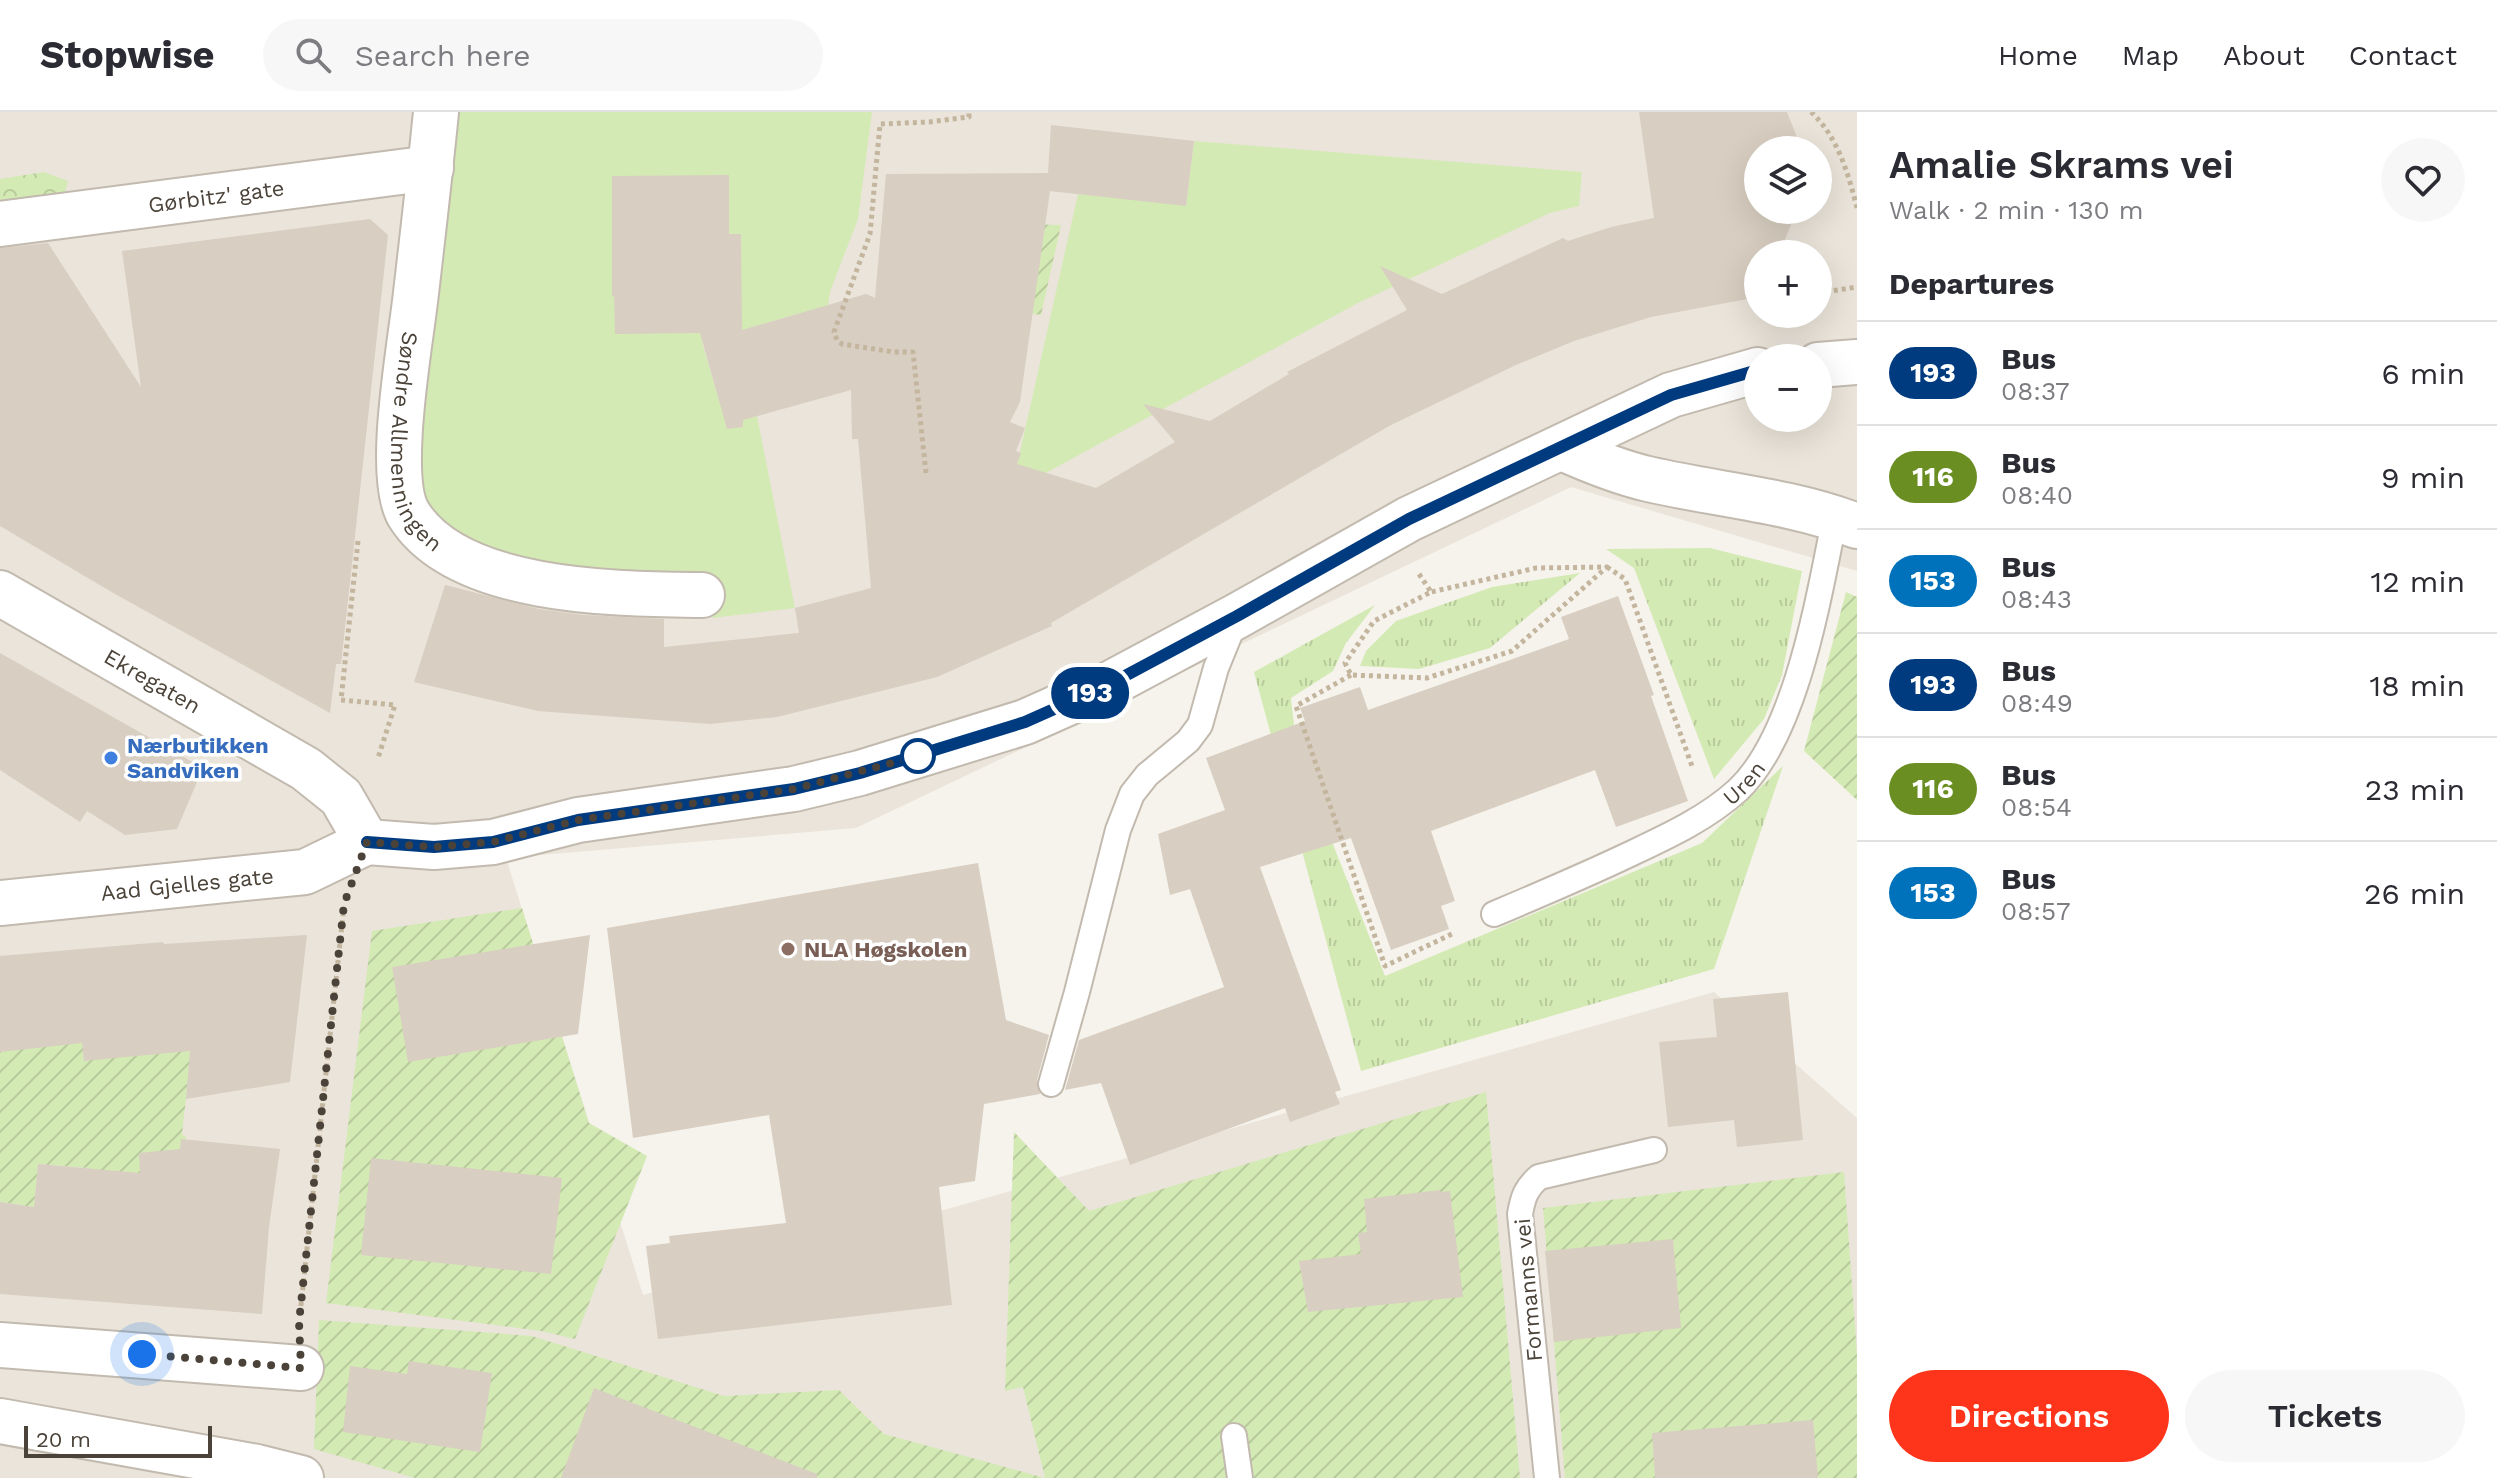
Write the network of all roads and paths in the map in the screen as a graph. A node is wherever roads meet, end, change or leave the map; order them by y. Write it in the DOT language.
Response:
graph roads {
  1 [pos="436,112"];
  2 [pos="969,112"];
  3 [pos="1811,112"];
  4 [pos="431,168"];
  5 [pos="1857,208"];
  6 [pos="0,224"];
  7 [pos="1857,287"];
  8 [pos="1832,291"];
  9 [pos="1857,362"];
  10 [pos="1832,364"];
  11 [pos="1744,374"];
  12 [pos="1562,448"];
  13 [pos="926,473"];
  14 [pos="408,514"];
  15 [pos="1846,521"];
  16 [pos="1390,530"];
  17 [pos="1607,567"];
  18 [pos="1431,592"];
  19 [pos="0,593"];
  20 [pos="702,595"];
  21 [pos="1237,616"];
  22 [pos="1351,675"];
  23 [pos="395,705"];
  24 [pos="1708,812"];
  25 [pos="367,842"];
  26 [pos="0,903"];
  27 [pos="1494,914"];
  28 [pos="1051,1084"];
  29 [pos="1654,1150"];
  30 [pos="0,1345"];
  31 [pos="301,1368"];
  32 [pos="0,1421"];
  33 [pos="1234,1436"];
  34 [pos="301,1478"];
  35 [pos="1240,1478"];
  36 [pos="1547,1478"];
  1 -- 4 [label="street, Søndre Allmenningen"];
  2 -- 13 [label="path"];
  3 -- 5 [label="path"];
  4 -- 6 [label="street, Gørbitz' gate"];
  4 -- 14 [label="street, Søndre Allmenningen"];
  7 -- 8 [label="path"];
  9 -- 10 [label="street"];
  11 -- 12 [label="street"];
  12 -- 15 [label="street, Uren"];
  12 -- 16 [label="street"];
  14 -- 20 [label="street, Søndre Allmenningen"];
  14 -- 23 [label="path"];
  15 -- 24 [label="lane, Uren"];
  16 -- 18 [label="path"];
  16 -- 21 [label="street"];
  17 -- 18 [label="path"];
  17 -- 22 [label="path"];
  17 -- 24 [label="path"];
  18 -- 22 [label="path"];
  19 -- 25 [label="street, Ekregaten"];
  21 -- 25 [label="street"];
  21 -- 28 [label="lane"];
  22 -- 27 [label="path"];
  24 -- 27 [label="lane, Uren"];
  25 -- 26 [label="street, Aad Gjelles gate"];
  25 -- 31 [label="path"];
  29 -- 36 [label="lane, Formanns vei"];
  30 -- 31 [label="street"];
  32 -- 34 [label="street"];
  33 -- 35 [label="lane"];
}
